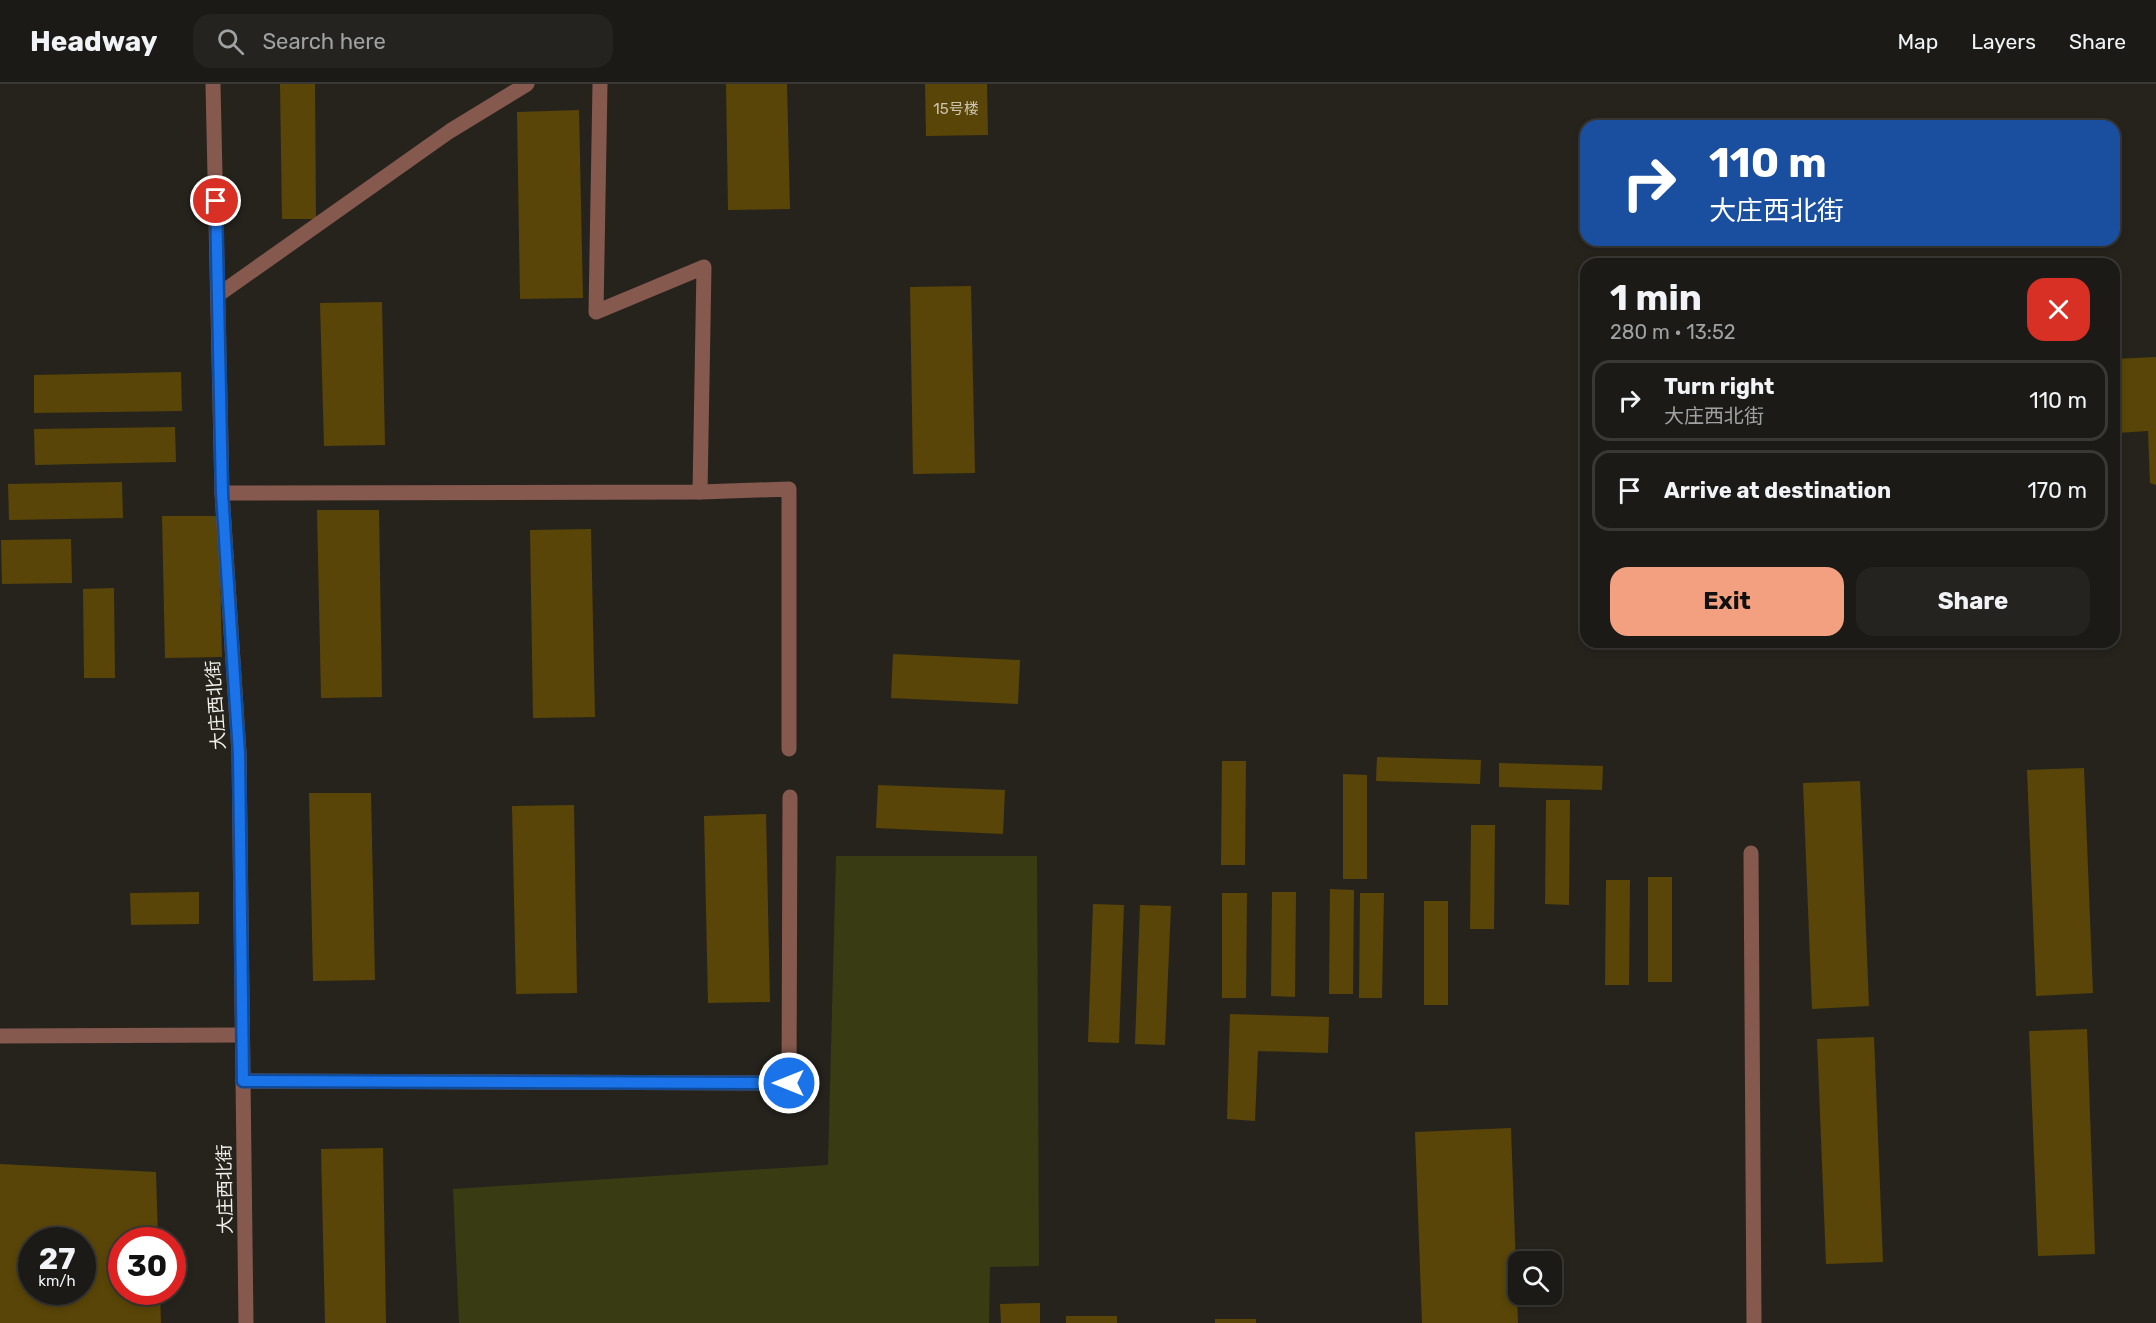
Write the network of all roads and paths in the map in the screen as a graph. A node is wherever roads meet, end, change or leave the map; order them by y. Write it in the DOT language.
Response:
graph roads {
  1 [pos="213,84"];
  2 [pos="527,84"];
  3 [pos="600,84"];
  4 [pos="218,295"];
  5 [pos="700,492"];
  6 [pos="222,493"];
  7 [pos="789,749"];
  8 [pos="790,797"];
  9 [pos="1751,854"];
  10 [pos="242,1035"];
  11 [pos="0,1036"];
  12 [pos="243,1081"];
  13 [pos="246,1323"];
  14 [pos="1754,1323"];
  1 -- 4 [label="street, 大庄西北街"];
  2 -- 4 [label="street"];
  3 -- 5 [label="street"];
  4 -- 6 [label="street, 大庄西北街"];
  5 -- 6 [label="street"];
  5 -- 7 [label="street"];
  6 -- 10 [label="street, 大庄西北街"];
  8 -- 12 [label="street"];
  9 -- 14 [label="street"];
  10 -- 11 [label="street"];
  10 -- 12 [label="street, 大庄西北街"];
  12 -- 13 [label="street, 大庄西北街"];
}
